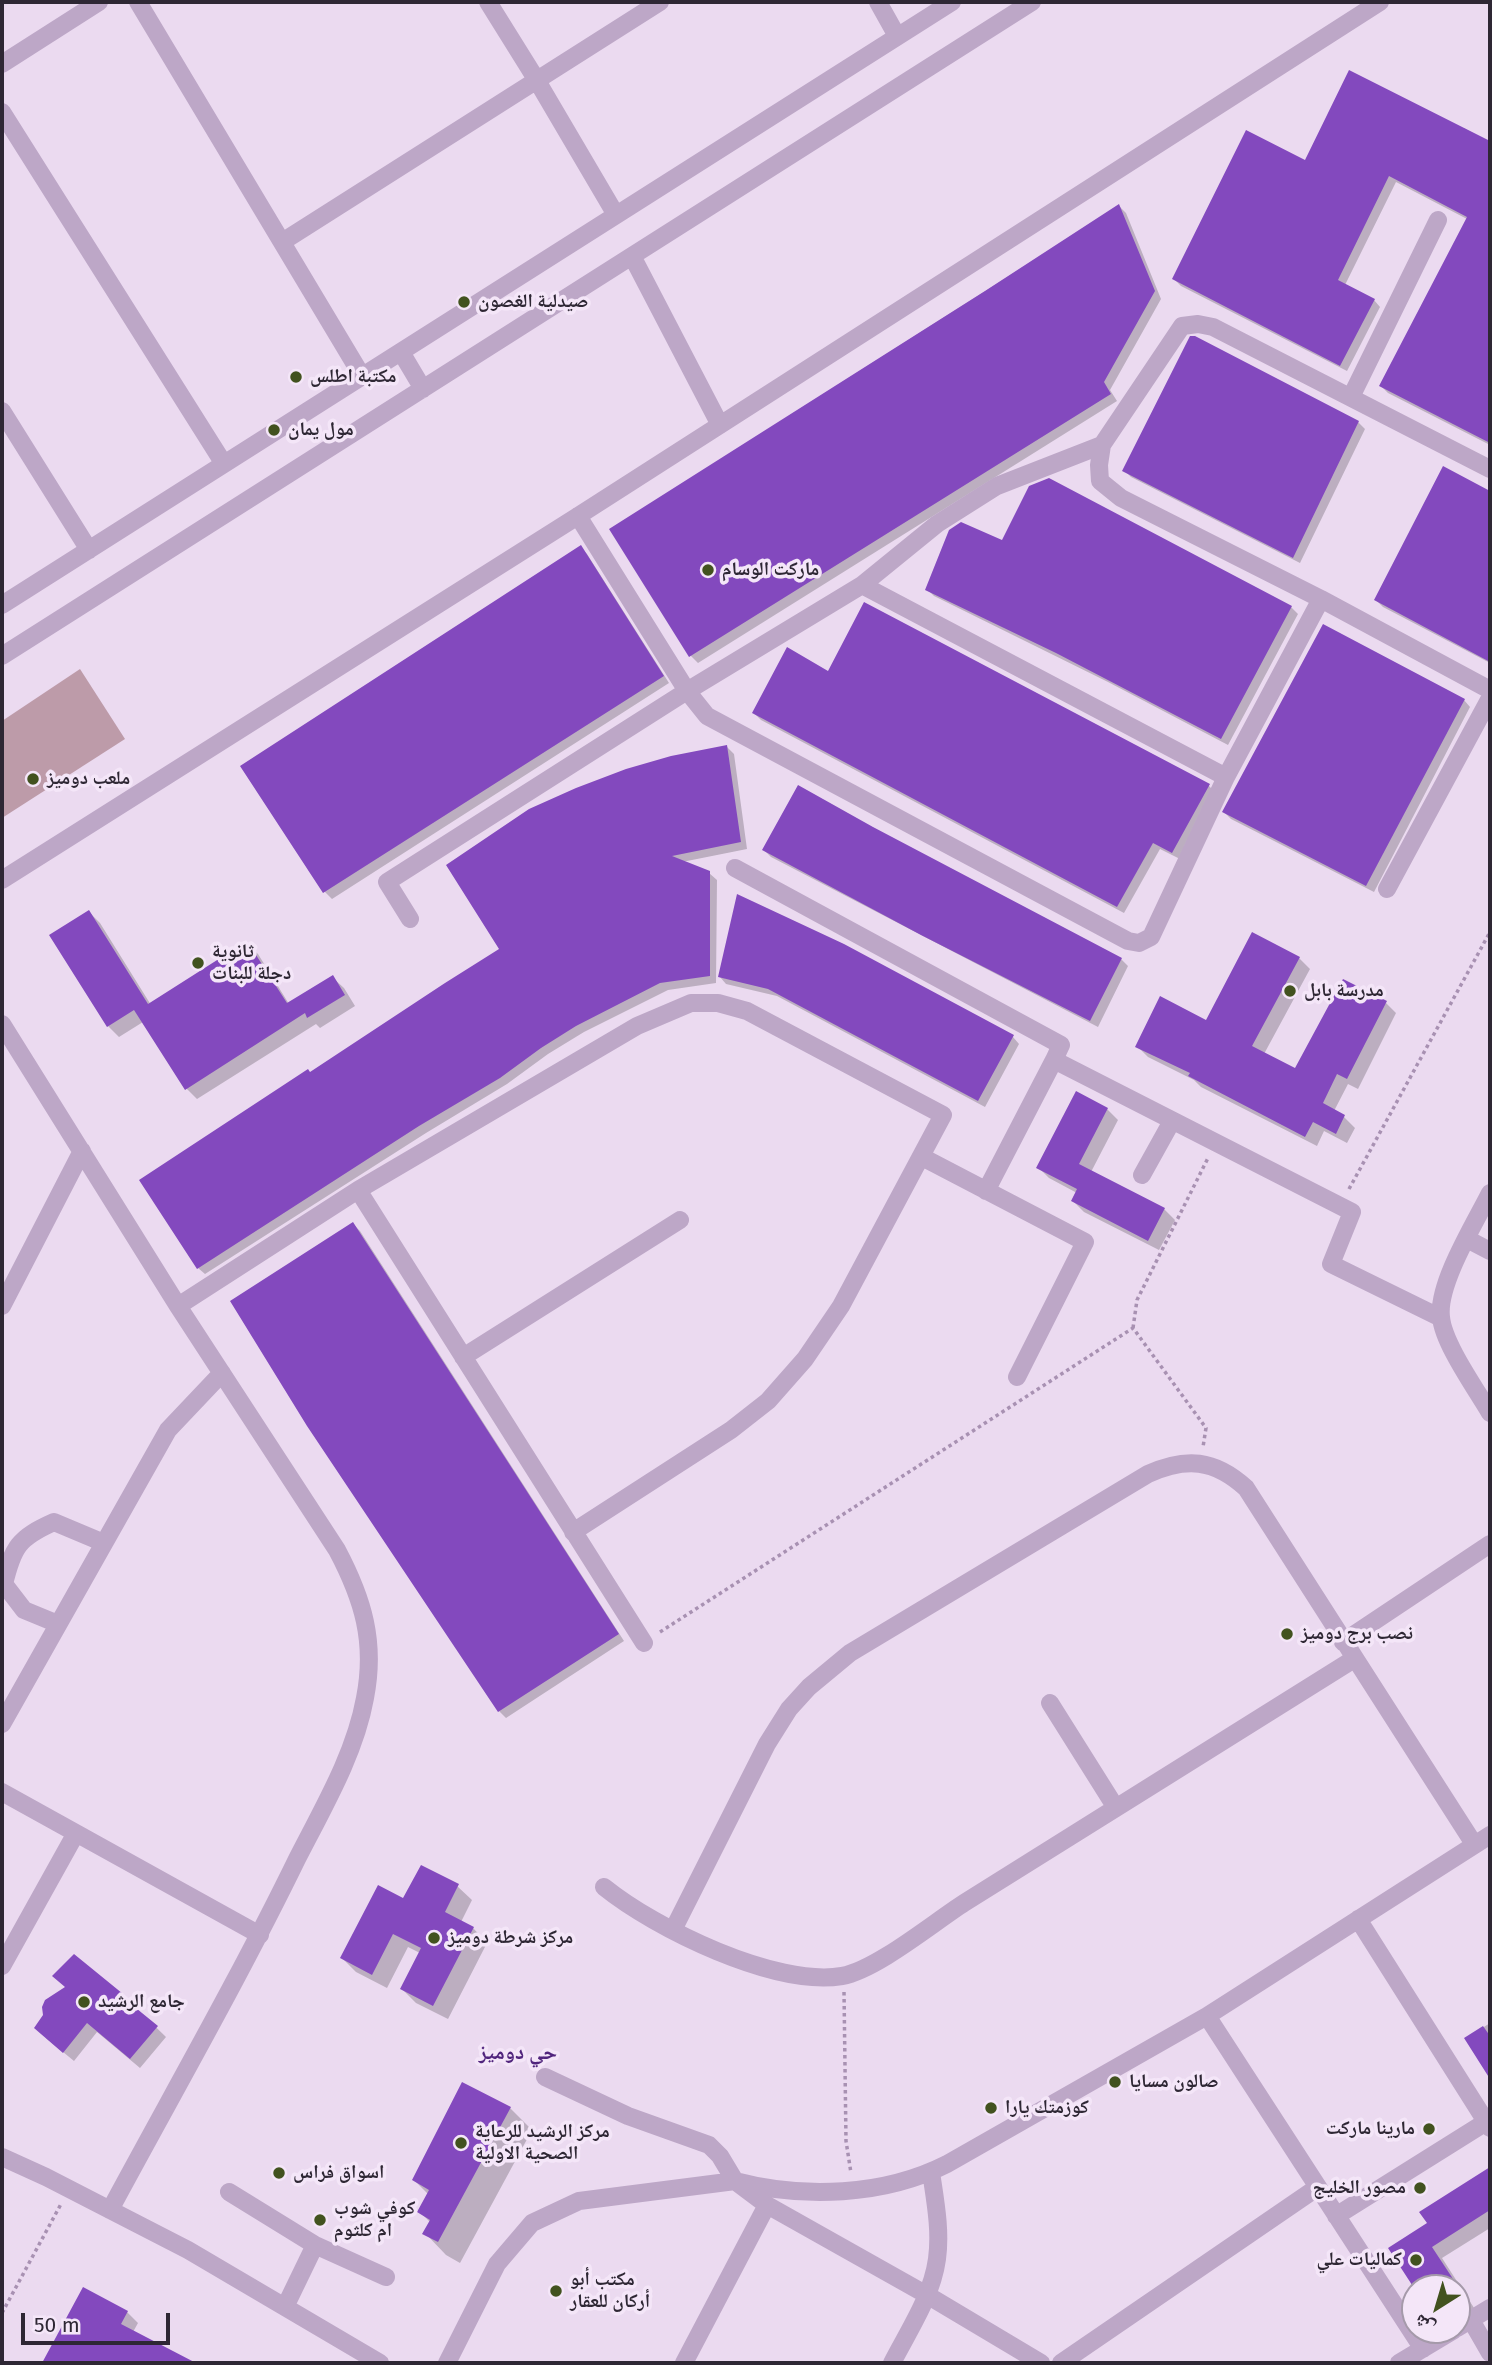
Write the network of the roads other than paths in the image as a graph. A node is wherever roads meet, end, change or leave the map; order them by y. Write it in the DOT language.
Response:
graph roads {
  1 [pos="99,2"];
  2 [pos="138,2"];
  3 [pos="488,2"];
  4 [pos="660,2"];
  5 [pos="878,2"];
  6 [pos="952,2"];
  7 [pos="1032,2"];
  8 [pos="1380,2"];
  9 [pos="897,36"];
  10 [pos="2,64"];
  11 [pos="536,79"];
  12 [pos="2,112"];
  13 [pos="616,215"];
  14 [pos="1438,220"];
  15 [pos="282,242"];
  16 [pos="632,256"];
  17 [pos="401,352"];
  18 [pos="362,376"];
  19 [pos="423,389"];
  20 [pos="1351,397"];
  21 [pos="2,411"];
  22 [pos="720,425"];
  23 [pos="1102,445"];
  24 [pos="224,464"];
  25 [pos="1490,469"];
  26 [pos="578,516"];
  27 [pos="89,550"];
  28 [pos="862,585"];
  29 [pos="1321,599"];
  30 [pos="2,605"];
  31 [pos="2,656"];
  32 [pos="1490,690"];
  33 [pos="687,691"];
  34 [pos="1490,698"];
  35 [pos="1226,777"];
  36 [pos="735,868"];
  37 [pos="2,880"];
  38 [pos="1387,889"];
  39 [pos="410,919"];
  40 [pos="2,1024"];
  41 [pos="1054,1060"];
  42 [pos="1172,1121"];
  43 [pos="82,1151"];
  44 [pos="922,1157"];
  45 [pos="1142,1175"];
  46 [pos="358,1190"];
  47 [pos="986,1191"];
  48 [pos="1490,1193"];
  49 [pos="680,1220"];
  50 [pos="1467,1239"];
  51 [pos="1490,1251"];
  52 [pos="2,1306"];
  53 [pos="178,1306"];
  54 [pos="1441,1318"];
  55 [pos="463,1357"];
  56 [pos="222,1373"];
  57 [pos="1017,1377"];
  58 [pos="1490,1413"];
  59 [pos="573,1532"];
  60 [pos="104,1544"];
  61 [pos="1490,1544"];
  62 [pos="58,1624"];
  63 [pos="1343,1642"];
  64 [pos="643,1643"];
  65 [pos="1354,1659"];
  66 [pos="1050,1703"];
  67 [pos="2,1724"];
  68 [pos="2,1792"];
  69 [pos="1116,1808"];
  70 [pos="76,1833"];
  71 [pos="1490,1835"];
  72 [pos="1474,1844"];
  73 [pos="604,1887"];
  74 [pos="1358,1919"];
  75 [pos="673,1930"];
  76 [pos="260,1935"];
  77 [pos="2,1966"];
  78 [pos="1207,2016"];
  79 [pos="545,2077"];
  80 [pos="1488,2125"];
  81 [pos="2,2157"];
  82 [pos="931,2172"];
  83 [pos="735,2180"];
  84 [pos="1318,2187"];
  85 [pos="229,2192"];
  86 [pos="767,2205"];
  87 [pos="110,2210"];
  88 [pos="1336,2216"];
  89 [pos="315,2245"];
  90 [pos="386,2277"];
  91 [pos="927,2295"];
  92 [pos="285,2307"];
  93 [pos="1490,2308"];
  94 [pos="1471,2320"];
  95 [pos="1471,2335"];
  96 [pos="1431,2344"];
  97 [pos="1423,2349"];
  98 [pos="1490,2353"];
  99 [pos="380,2363"];
  100 [pos="447,2363"];
  101 [pos="684,2363"];
  102 [pos="892,2363"];
  103 [pos="1041,2363"];
  104 [pos="1061,2363"];
  105 [pos="1399,2363"];
  1 -- 10 [label="street"];
  2 -- 15 [label="street"];
  3 -- 11 [label="street"];
  4 -- 11 [label="street"];
  5 -- 9 [label="street"];
  6 -- 9 [label="street"];
  7 -- 16 [label="street"];
  8 -- 22 [label="street"];
  9 -- 13 [label="street"];
  11 -- 13 [label="street"];
  11 -- 15 [label="street"];
  12 -- 24 [label="street"];
  13 -- 17 [label="street"];
  14 -- 20 [label="street"];
  15 -- 18 [label="street"];
  16 -- 19 [label="street"];
  16 -- 22 [label="street"];
  17 -- 18 [label="street"];
  17 -- 19 [label="street"];
  18 -- 24 [label="street"];
  19 -- 31 [label="street"];
  20 -- 23 [label="street"];
  20 -- 25 [label="street"];
  21 -- 27 [label="street"];
  22 -- 26 [label="street"];
  23 -- 28 [label="street"];
  23 -- 29 [label="street"];
  24 -- 27 [label="street"];
  26 -- 33 [label="street"];
  26 -- 37 [label="street"];
  27 -- 30 [label="street"];
  28 -- 33 [label="street"];
  28 -- 35 [label="street"];
  29 -- 32 [label="street"];
  29 -- 35 [label="street"];
  33 -- 35 [label="street"];
  33 -- 39 [label="street"];
  34 -- 38 [label="street"];
  36 -- 41 [label="street"];
  40 -- 43 [label="street"];
  41 -- 42 [label="street"];
  41 -- 47 [label="street"];
  42 -- 45 [label="street"];
  42 -- 54 [label="street"];
  43 -- 52 [label="street"];
  43 -- 53 [label="street"];
  44 -- 46 [label="street"];
  44 -- 47 [label="street"];
  44 -- 59 [label="street"];
  46 -- 53 [label="street"];
  46 -- 55 [label="street"];
  47 -- 57 [label="street"];
  48 -- 50 [label="street"];
  49 -- 55 [label="street"];
  50 -- 51 [label="street"];
  50 -- 54 [label="street"];
  53 -- 56 [label="street"];
  54 -- 58 [label="street"];
  55 -- 59 [label="street"];
  56 -- 60 [label="street"];
  56 -- 76 [label="street"];
  59 -- 64 [label="street"];
  60 -- 62 [label="street"];
  60 -- 62 [label="street"];
  61 -- 63 [label="street"];
  62 -- 67 [label="street"];
  63 -- 65 [label="street"];
  63 -- 75 [label="street"];
  65 -- 69 [label="street"];
  65 -- 72 [label="street"];
  66 -- 69 [label="street"];
  68 -- 70 [label="street"];
  69 -- 75 [label="street"];
  70 -- 76 [label="street"];
  70 -- 77 [label="street"];
  71 -- 72 [label="street"];
  72 -- 74 [label="street"];
  73 -- 75 [label="street"];
  74 -- 78 [label="street"];
  74 -- 80 [label="street"];
  76 -- 87 [label="street"];
  78 -- 82 [label="street"];
  78 -- 84 [label="street"];
  79 -- 83 [label="street"];
  80 -- 88 [label="street"];
  81 -- 87 [label="street"];
  82 -- 83 [label="street"];
  82 -- 91 [label="street"];
  83 -- 86 [label="street"];
  83 -- 100 [label="street"];
  84 -- 88 [label="street"];
  84 -- 104 [label="street"];
  85 -- 89 [label="street"];
  86 -- 91 [label="street"];
  86 -- 101 [label="street"];
  87 -- 92 [label="street"];
  88 -- 97 [label="street"];
  89 -- 90 [label="street"];
  89 -- 92 [label="street"];
  91 -- 102 [label="street"];
  91 -- 103 [label="street"];
  92 -- 99 [label="street"];
  93 -- 94 [label="street"];
  95 -- 98 [label="street"];
  96 -- 97 [label="street"];
  97 -- 105 [label="street"];
}
